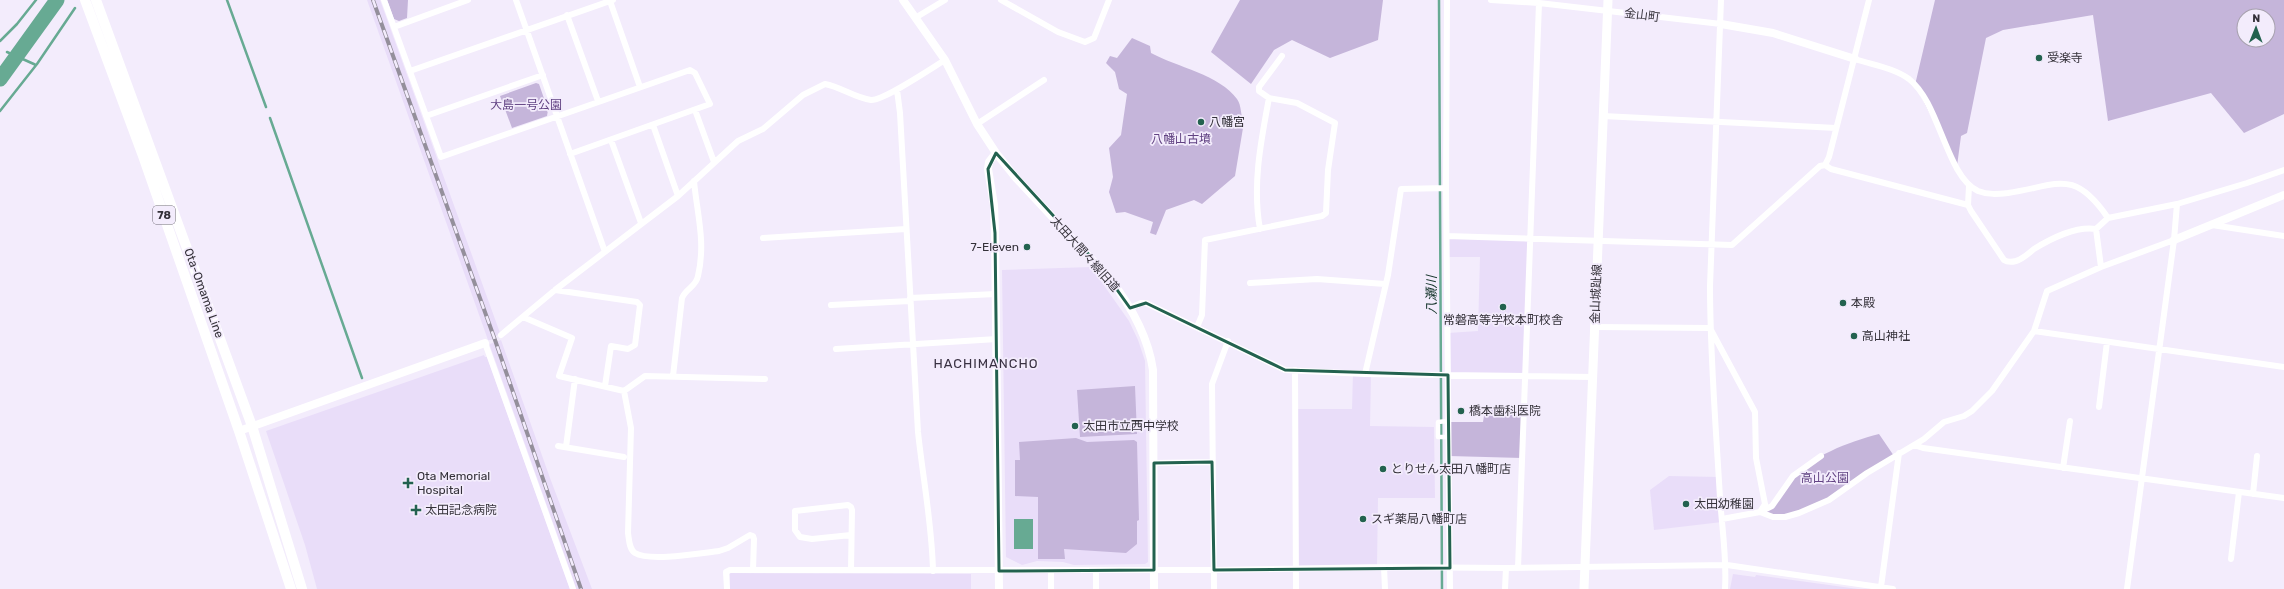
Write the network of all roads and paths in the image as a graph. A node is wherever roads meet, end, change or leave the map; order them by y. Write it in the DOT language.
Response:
graph roads {
  1 [pos="85,0"];
  2 [pos="96,0"];
  3 [pos="384,0"];
  4 [pos="468,0"];
  5 [pos="516,0"];
  6 [pos="612,0"];
  7 [pos="902,0"];
  8 [pos="945,0"];
  9 [pos="1001,0"];
  10 [pos="1109,0"];
  11 [pos="1447,0"];
  12 [pos="1492,0"];
  13 [pos="1608,0"];
  14 [pos="1721,0"];
  15 [pos="1869,0"];
  16 [pos="1539,3"];
  17 [pos="1607,10"];
  18 [pos="567,15"];
  19 [pos="915,18"];
  20 [pos="1721,24"];
  21 [pos="394,27"];
  22 [pos="526,30"];
  23 [pos="1282,56"];
  24 [pos="1856,59"];
  25 [pos="945,60"];
  26 [pos="410,71"];
  27 [pos="543,75"];
  28 [pos="1044,80"];
  29 [pos="640,87"];
  30 [pos="897,90"];
  31 [pos="1269,98"];
  32 [pos="598,101"];
  33 [pos="696,110"];
  34 [pos="426,116"];
  35 [pos="1603,116"];
  36 [pos="557,117"];
  37 [pos="1717,120"];
  38 [pos="977,124"];
  39 [pos="652,125"];
  40 [pos="1836,128"];
  41 [pos="611,140"];
  42 [pos="996,153"];
  43 [pos="570,154"];
  44 [pos="714,162"];
  45 [pos="1825,165"];
  46 [pos="2284,170"];
  47 [pos="694,181"];
  48 [pos="1969,186"];
  49 [pos="1445,188"];
  50 [pos="2284,195"];
  51 [pos="678,196"];
  52 [pos="2177,204"];
  53 [pos="1968,205"];
  54 [pos="2108,218"];
  55 [pos="641,223"];
  56 [pos="2210,225"];
  57 [pos="906,228"];
  58 [pos="1260,229"];
  59 [pos="2096,229"];
  60 [pos="1447,236"];
  61 [pos="2284,236"];
  62 [pos="763,238"];
  63 [pos="1530,240"];
  64 [pos="2174,240"];
  65 [pos="1598,242"];
  66 [pos="1712,244"];
  67 [pos="605,252"];
  68 [pos="2101,267"];
  69 [pos="1250,283"];
  70 [pos="1385,284"];
  71 [pos="555,290"];
  72 [pos="996,294"];
  73 [pos="910,299"];
  74 [pos="831,305"];
  75 [pos="1130,308"];
  76 [pos="523,317"];
  77 [pos="1197,327"];
  78 [pos="1595,327"];
  79 [pos="1710,328"];
  80 [pos="2034,332"];
  81 [pos="501,336"];
  82 [pos="997,339"];
  83 [pos="1228,341"];
  84 [pos="2107,342"];
  85 [pos="485,343"];
  86 [pos="912,345"];
  87 [pos="836,349"];
  88 [pos="2159,349"];
  89 [pos="2284,367"];
  90 [pos="1294,370"];
  91 [pos="1365,374"];
  92 [pos="1448,375"];
  93 [pos="673,376"];
  94 [pos="1525,376"];
  95 [pos="1594,377"];
  96 [pos="575,378"];
  97 [pos="765,379"];
  98 [pos="605,386"];
  99 [pos="624,391"];
  100 [pos="2099,407"];
  101 [pos="2070,421"];
  102 [pos="252,426"];
  103 [pos="239,431"];
  104 [pos="1914,445"];
  105 [pos="558,446"];
  106 [pos="566,447"];
  107 [pos="1898,453"];
  108 [pos="1821,456"];
  109 [pos="2257,456"];
  110 [pos="624,457"];
  111 [pos="1212,462"];
  112 [pos="1154,463"];
  113 [pos="2063,468"];
  114 [pos="2141,479"];
  115 [pos="2239,492"];
  116 [pos="2253,494"];
  117 [pos="2284,498"];
  118 [pos="1760,512"];
  119 [pos="1722,519"];
  120 [pos="851,535"];
  121 [pos="2231,559"];
  122 [pos="1727,565"];
  123 [pos="1384,567"];
  124 [pos="1585,567"];
  125 [pos="1450,568"];
  126 [pos="1506,568"];
  127 [pos="1518,568"];
  128 [pos="1296,569"];
  129 [pos="753,570"];
  130 [pos="851,570"];
  131 [pos="1096,570"];
  132 [pos="1154,570"];
  133 [pos="1214,570"];
  134 [pos="933,571"];
  135 [pos="999,571"];
  136 [pos="1051,571"];
  137 [pos="1878,588"];
  138 [pos="291,589"];
  139 [pos="302,589"];
  140 [pos="573,589"];
  141 [pos="727,589"];
  142 [pos="999,589"];
  143 [pos="1051,589"];
  144 [pos="1096,589"];
  145 [pos="1154,589"];
  146 [pos="1214,589"];
  147 [pos="1296,589"];
  148 [pos="1384,589"];
  149 [pos="1450,589"];
  150 [pos="1505,589"];
  151 [pos="1584,589"];
  152 [pos="1725,589"];
  153 [pos="1893,589"];
  154 [pos="2127,589"];
  1 -- 103 [label="main road, Ota-Omama Line / 78"];
  2 -- 102 [label="main road, Ota-Omama Line / 78"];
  3 -- 21 [label="street"];
  4 -- 21 [label="street"];
  5 -- 22 [label="street"];
  6 -- 18 [label="street"];
  6 -- 29 [label="street"];
  7 -- 19 [label="street, 太田大間々線旧道"];
  8 -- 19 [label="street"];
  9 -- 10 [label="street"];
  11 -- 49 [label="street"];
  12 -- 16 [label="street, 金山町"];
  13 -- 17 [label="main road, 金山城趾線"];
  14 -- 20 [label="street"];
  15 -- 24 [label="street"];
  16 -- 17 [label="street, 金山町"];
  16 -- 63 [label="street"];
  17 -- 20 [label="street, 金山町"];
  17 -- 35 [label="main road, 金山城趾線"];
  18 -- 22 [label="street"];
  18 -- 32 [label="street"];
  19 -- 25 [label="street, 太田大間々線旧道"];
  20 -- 24 [label="street"];
  20 -- 37 [label="street"];
  21 -- 26 [label="street"];
  22 -- 26 [label="street"];
  22 -- 27 [label="street"];
  23 -- 31 [label="street"];
  24 -- 40 [label="street"];
  24 -- 48 [label="street"];
  25 -- 30 [label="street"];
  25 -- 38 [label="street, 太田大間々線旧道"];
  26 -- 34 [label="street"];
  27 -- 34 [label="street"];
  27 -- 36 [label="street"];
  28 -- 38 [label="street"];
  29 -- 32 [label="street"];
  29 -- 33 [label="street"];
  30 -- 44 [label="street"];
  30 -- 57 [label="street"];
  31 -- 58 [label="street"];
  31 -- 58 [label="street"];
  32 -- 36 [label="street"];
  33 -- 39 [label="street"];
  33 -- 44 [label="street"];
  34 -- 36 [label="street"];
  35 -- 37 [label="street"];
  35 -- 65 [label="main road, 金山城趾線"];
  36 -- 43 [label="street"];
  37 -- 40 [label="street"];
  37 -- 66 [label="street"];
  38 -- 42 [label="street, 太田大間々線旧道"];
  39 -- 41 [label="street"];
  39 -- 51 [label="street"];
  40 -- 45 [label="street"];
  41 -- 43 [label="street"];
  41 -- 55 [label="street"];
  42 -- 72 [label="street"];
  42 -- 75 [label="street, 太田大間々線旧道"];
  43 -- 67 [label="street"];
  44 -- 47 [label="street"];
  45 -- 53 [label="street"];
  45 -- 66 [label="street"];
  46 -- 52 [label="street"];
  47 -- 51 [label="street"];
  47 -- 93 [label="street"];
  48 -- 53 [label="street"];
  48 -- 54 [label="street"];
  49 -- 60 [label="street"];
  49 -- 70 [label="street"];
  50 -- 56 [label="street"];
  51 -- 55 [label="street"];
  52 -- 54 [label="street"];
  52 -- 64 [label="street"];
  53 -- 59 [label="street"];
  54 -- 59 [label="street"];
  55 -- 67 [label="street"];
  56 -- 61 [label="street"];
  56 -- 64 [label="street"];
  57 -- 62 [label="street"];
  57 -- 73 [label="street"];
  58 -- 77 [label="street"];
  59 -- 68 [label="street"];
  60 -- 63 [label="street"];
  60 -- 92 [label="street"];
  63 -- 65 [label="street"];
  63 -- 94 [label="street"];
  64 -- 68 [label="street"];
  64 -- 88 [label="street"];
  65 -- 66 [label="street"];
  65 -- 78 [label="main road, 金山城趾線"];
  66 -- 79 [label="street"];
  67 -- 71 [label="street"];
  68 -- 80 [label="street"];
  69 -- 70 [label="street"];
  70 -- 91 [label="street"];
  71 -- 76 [label="street"];
  71 -- 98 [label="street"];
  72 -- 73 [label="street"];
  72 -- 82 [label="street"];
  73 -- 74 [label="street"];
  73 -- 86 [label="street"];
  75 -- 77 [label="street"];
  75 -- 112 [label="street, 太田大間々線旧道"];
  76 -- 81 [label="street"];
  76 -- 96 [label="street"];
  77 -- 83 [label="street"];
  78 -- 79 [label="street"];
  78 -- 95 [label="main road, 金山城趾線"];
  79 -- 118 [label="street"];
  79 -- 119 [label="street"];
  80 -- 84 [label="street"];
  80 -- 104 [label="street"];
  82 -- 86 [label="street"];
  82 -- 135 [label="street"];
  83 -- 90 [label="street"];
  83 -- 111 [label="street"];
  84 -- 88 [label="street"];
  84 -- 100 [label="street"];
  85 -- 102 [label="street"];
  85 -- 140 [label="street"];
  86 -- 87 [label="street"];
  86 -- 134 [label="street"];
  88 -- 89 [label="street"];
  88 -- 114 [label="street"];
  90 -- 91 [label="street"];
  90 -- 128 [label="street"];
  91 -- 92 [label="street"];
  92 -- 94 [label="street"];
  92 -- 125 [label="street"];
  93 -- 97 [label="street"];
  93 -- 99 [label="street"];
  94 -- 95 [label="street"];
  94 -- 127 [label="street"];
  95 -- 124 [label="main road, 金山城趾線"];
  96 -- 98 [label="street"];
  96 -- 106 [label="street"];
  98 -- 99 [label="street"];
  99 -- 129 [label="street"];
  101 -- 113 [label="street"];
  102 -- 103 [label="street"];
  102 -- 139 [label="main road, Ota-Omama Line / 78"];
  103 -- 138 [label="main road, Ota-Omama Line / 78"];
  104 -- 107 [label="street"];
  104 -- 113 [label="street"];
  105 -- 106 [label="street"];
  106 -- 110 [label="street"];
  107 -- 118 [label="street"];
  107 -- 137 [label="street"];
  108 -- 118 [label="street"];
  109 -- 116 [label="street"];
  111 -- 112 [label="street"];
  111 -- 133 [label="street"];
  112 -- 132 [label="street, 太田大間々線旧道"];
  113 -- 114 [label="street"];
  114 -- 115 [label="street"];
  114 -- 154 [label="street"];
  115 -- 116 [label="street"];
  115 -- 121 [label="street"];
  116 -- 117 [label="street"];
  118 -- 119 [label="street"];
  119 -- 122 [label="street"];
  120 -- 120 [label="street"];
  120 -- 130 [label="street"];
  122 -- 124 [label="street"];
  122 -- 137 [label="street"];
  122 -- 152 [label="street"];
  123 -- 125 [label="street"];
  123 -- 128 [label="street"];
  123 -- 148 [label="street"];
  124 -- 127 [label="street"];
  124 -- 151 [label="main road, 金山城趾線"];
  125 -- 126 [label="street"];
  125 -- 149 [label="street"];
  126 -- 127 [label="street"];
  126 -- 150 [label="street"];
  128 -- 133 [label="street"];
  128 -- 147 [label="street"];
  129 -- 130 [label="street"];
  129 -- 141 [label="street"];
  130 -- 134 [label="street"];
  131 -- 132 [label="street"];
  131 -- 136 [label="street"];
  131 -- 144 [label="street"];
  132 -- 133 [label="street"];
  132 -- 145 [label="street, 太田大間々線旧道"];
  133 -- 146 [label="street"];
  134 -- 135 [label="street"];
  135 -- 136 [label="street"];
  135 -- 142 [label="street"];
  136 -- 143 [label="street"];
  137 -- 153 [label="street"];
}
